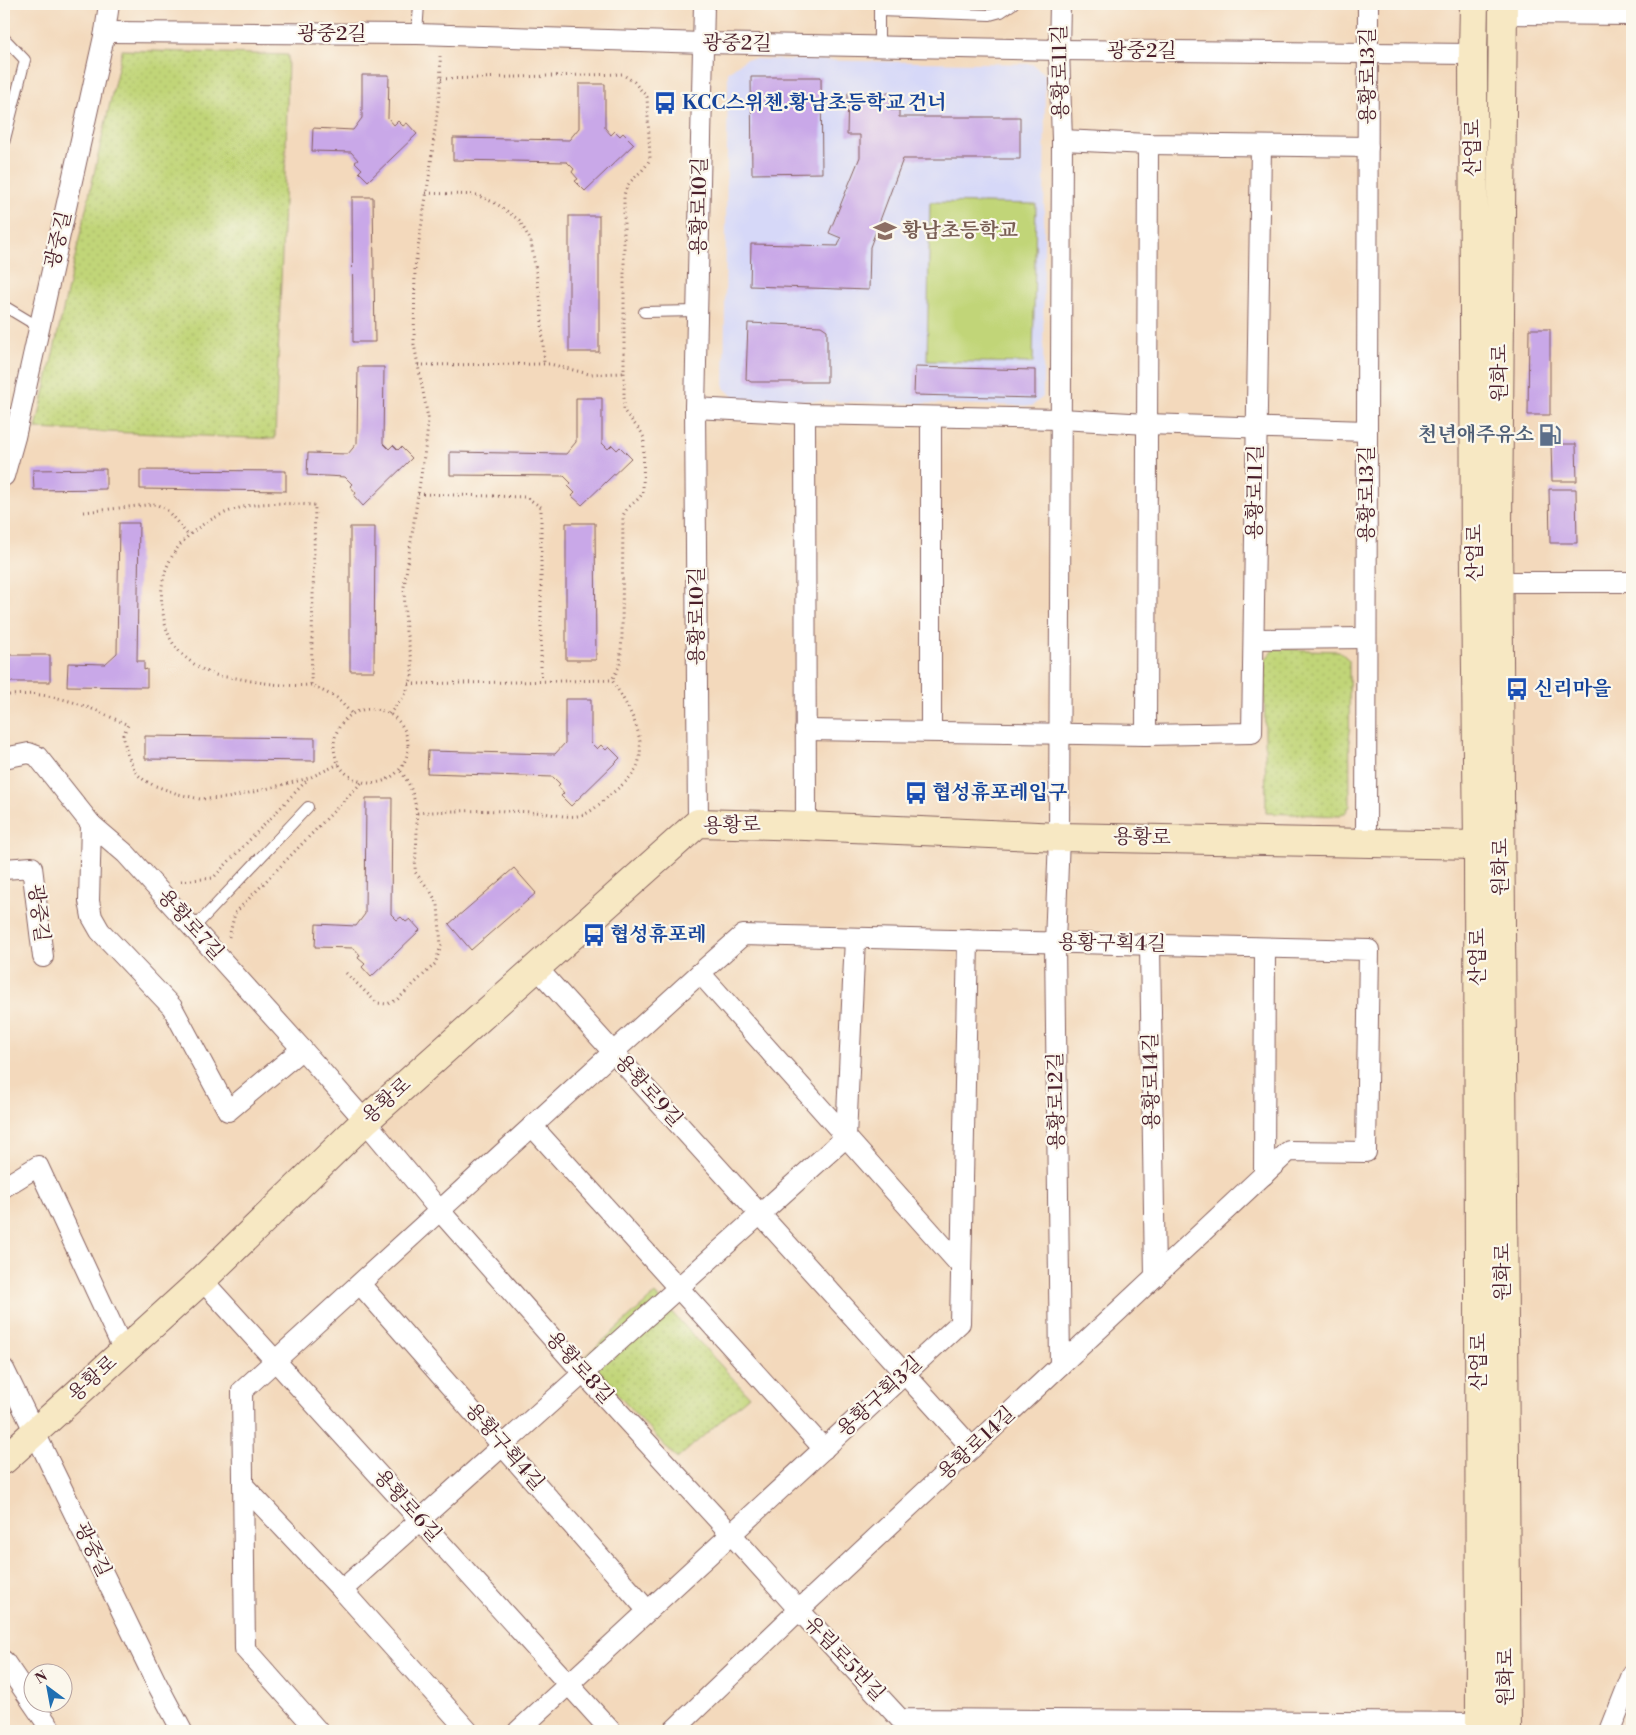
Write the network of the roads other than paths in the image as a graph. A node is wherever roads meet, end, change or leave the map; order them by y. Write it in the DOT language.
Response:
graph roads {
  1 [pos="110,4"];
  2 [pos="419,4"];
  3 [pos="704,4"];
  4 [pos="1013,4"];
  5 [pos="1060,4"];
  6 [pos="1368,4"];
  7 [pos="1474,4"];
  8 [pos="879,7"];
  9 [pos="1502,9"];
  10 [pos="1632,14"];
  11 [pos="4,27"];
  12 [pos="105,32"];
  13 [pos="417,34"];
  14 [pos="4,38"];
  15 [pos="704,43"];
  16 [pos="880,46"];
  17 [pos="1059,50"];
  18 [pos="1368,52"];
  19 [pos="1473,54"];
  20 [pos="1062,140"];
  21 [pos="4,143"];
  22 [pos="1148,144"];
  23 [pos="1261,146"];
  24 [pos="1368,147"];
  25 [pos="4,306"];
  26 [pos="697,310"];
  27 [pos="644,312"];
  28 [pos="39,327"];
  29 [pos="695,408"];
  30 [pos="805,414"];
  31 [pos="931,416"];
  32 [pos="1060,419"];
  33 [pos="1147,424"];
  34 [pos="1257,426"];
  35 [pos="1367,431"];
  36 [pos="4,476"];
  37 [pos="1499,582"];
  38 [pos="1632,582"];
  39 [pos="1366,638"];
  40 [pos="1254,639"];
  41 [pos="805,730"];
  42 [pos="930,731"];
  43 [pos="1059,733"];
  44 [pos="1146,735"];
  45 [pos="4,758"];
  46 [pos="308,808"];
  47 [pos="698,823"];
  48 [pos="91,824"];
  49 [pos="806,826"];
  50 [pos="1059,836"];
  51 [pos="1366,842"];
  52 [pos="1478,845"];
  53 [pos="4,869"];
  54 [pos="193,929"];
  55 [pos="855,938"];
  56 [pos="968,940"];
  57 [pos="1056,943"];
  58 [pos="1150,945"];
  59 [pos="1265,948"];
  60 [pos="1368,950"];
  61 [pos="43,957"];
  62 [pos="536,967"];
  63 [pos="700,974"];
  64 [pos="302,1049"];
  65 [pos="613,1053"];
  66 [pos="365,1121"];
  67 [pos="532,1126"];
  68 [pos="846,1137"];
  69 [pos="1264,1175"];
  70 [pos="4,1187"];
  71 [pos="440,1211"];
  72 [pos="760,1214"];
  73 [pos="961,1266"];
  74 [pos="1155,1277"];
  75 [pos="202,1280"];
  76 [pos="360,1284"];
  77 [pos="678,1287"];
  78 [pos="124,1351"];
  79 [pos="276,1361"];
  80 [pos="1060,1365"];
  81 [pos="4,1369"];
  82 [pos="583,1373"];
  83 [pos="905,1374"];
  84 [pos="34,1432"];
  85 [pos="502,1445"];
  86 [pos="972,1448"];
  87 [pos="824,1449"];
  88 [pos="4,1460"];
  89 [pos="243,1485"];
  90 [pos="420,1520"];
  91 [pos="731,1534"];
  92 [pos="342,1590"];
  93 [pos="798,1610"];
  94 [pos="648,1611"];
  95 [pos="4,1661"];
  96 [pos="569,1684"];
  97 [pos="1631,1685"];
  98 [pos="1480,1727"];
  99 [pos="52,1731"];
  100 [pos="182,1731"];
  101 [pos="318,1731"];
  102 [pos="468,1731"];
  103 [pos="518,1731"];
  104 [pos="611,1731"];
  105 [pos="673,1731"];
  106 [pos="1507,1731"];
  107 [pos="1610,1731"];
  1 -- 12 [label="street, 광중길"];
  2 -- 13 [label="lane"];
  3 -- 15 [label="street, 용황로10길"];
  4 -- 8 [label="lane"];
  5 -- 17 [label="street, 용황로11길"];
  6 -- 18 [label="street, 용황로13길"];
  7 -- 19 [label="street, 산업로"];
  8 -- 16 [label="lane"];
  9 -- 10 [label="street"];
  9 -- 37 [label="street, 원화로"];
  11 -- 14 [label="lane"];
  12 -- 13 [label="street, 광중2길"];
  12 -- 28 [label="street, 광중길"];
  13 -- 15 [label="street, 광중2길"];
  14 -- 21 [label="lane"];
  15 -- 16 [label="street, 광중2길"];
  15 -- 26 [label="street, 용황로10길"];
  16 -- 17 [label="street, 광중2길"];
  17 -- 18 [label="street, 광중2길"];
  17 -- 20 [label="street, 용황로11길"];
  18 -- 19 [label="street, 광중2길"];
  18 -- 24 [label="street, 용황로13길"];
  19 -- 52 [label="street, 산업로"];
  20 -- 22 [label="street, 용황로11길"];
  20 -- 32 [label="street, 용황로11길"];
  22 -- 23 [label="street, 용황로13길"];
  22 -- 33 [label="street"];
  23 -- 24 [label="street, 용황로13길"];
  23 -- 34 [label="street, 용황로11길"];
  24 -- 35 [label="street, 용황로13길"];
  25 -- 28 [label="lane"];
  26 -- 27 [label="lane"];
  26 -- 29 [label="street, 용황로10길"];
  28 -- 36 [label="street, 광중길"];
  29 -- 30 [label="street"];
  29 -- 47 [label="street, 용황로10길"];
  30 -- 31 [label="street"];
  30 -- 41 [label="street"];
  31 -- 32 [label="street"];
  31 -- 42 [label="street"];
  32 -- 33 [label="street"];
  32 -- 43 [label="street, 용황로11길"];
  33 -- 34 [label="street"];
  33 -- 44 [label="street"];
  34 -- 35 [label="street"];
  34 -- 40 [label="street, 용황로11길"];
  35 -- 39 [label="street, 용황로13길"];
  37 -- 38 [label="street"];
  37 -- 106 [label="street, 원화로"];
  39 -- 40 [label="street"];
  39 -- 51 [label="street, 용황로13길"];
  40 -- 44 [label="street, 용황로11길"];
  41 -- 42 [label="street"];
  41 -- 49 [label="street"];
  42 -- 43 [label="street"];
  43 -- 44 [label="street, 용황로11길"];
  43 -- 50 [label="street, 용황로11길"];
  45 -- 48 [label="street, 용황로7길"];
  46 -- 54 [label="lane"];
  47 -- 49 [label="street, 용황로"];
  47 -- 62 [label="street, 용황로"];
  48 -- 54 [label="street, 용황로7길"];
  48 -- 64 [label="street"];
  49 -- 50 [label="street, 용황로"];
  50 -- 51 [label="street, 용황로"];
  50 -- 57 [label="street, 용황로12길"];
  51 -- 52 [label="street, 용황로"];
  52 -- 98 [label="street, 산업로"];
  53 -- 61 [label="street, 광중길"];
  54 -- 64 [label="street, 용황로7길"];
  55 -- 56 [label="street, 용황구획4길"];
  55 -- 63 [label="street, 용황구획4길"];
  55 -- 68 [label="street"];
  56 -- 57 [label="street, 용황구획4길"];
  56 -- 73 [label="street, 용황구획3길"];
  57 -- 58 [label="street, 용황구획4길"];
  57 -- 80 [label="street, 용황로12길"];
  58 -- 59 [label="street, 용황구획4길"];
  58 -- 74 [label="street, 용황로14길"];
  59 -- 60 [label="street, 용황구획4길"];
  59 -- 69 [label="street"];
  60 -- 69 [label="street, 용황로14길"];
  62 -- 65 [label="street, 용황로9길"];
  62 -- 66 [label="street, 용황로"];
  63 -- 65 [label="street, 용황구획4길"];
  63 -- 68 [label="street"];
  64 -- 66 [label="street, 용황로7길"];
  65 -- 67 [label="street, 용황구획4길"];
  65 -- 72 [label="street, 용황로9길"];
  66 -- 71 [label="street, 용황로8길"];
  66 -- 75 [label="street, 용황로"];
  67 -- 71 [label="street, 용황구획4길"];
  67 -- 77 [label="street"];
  68 -- 72 [label="street"];
  68 -- 73 [label="street"];
  69 -- 74 [label="street, 용황로14길"];
  70 -- 78 [label="street"];
  71 -- 76 [label="street, 용황구획4길"];
  71 -- 82 [label="street, 용황로8길"];
  72 -- 77 [label="street"];
  72 -- 83 [label="street, 용황로9길"];
  73 -- 83 [label="street, 용황구획3길"];
  74 -- 80 [label="street, 용황로14길"];
  75 -- 78 [label="street, 용황로"];
  75 -- 79 [label="street, 용황로6길"];
  76 -- 79 [label="street, 용황구획4길"];
  76 -- 85 [label="street, 용황구획4길"];
  77 -- 82 [label="street"];
  77 -- 87 [label="street"];
  78 -- 84 [label="street, 용황로"];
  79 -- 89 [label="street, 용황구획4길"];
  79 -- 90 [label="street, 용황로6길"];
  80 -- 86 [label="street, 용황로14길"];
  81 -- 84 [label="street, 광중길"];
  82 -- 85 [label="street"];
  82 -- 91 [label="street, 용황로8길"];
  83 -- 86 [label="street, 용황로9길"];
  83 -- 87 [label="street, 용황구획3길"];
  84 -- 88 [label="street, 용황로"];
  84 -- 100 [label="street, 광중길"];
  85 -- 90 [label="street"];
  85 -- 94 [label="street, 용황구획4길"];
  86 -- 93 [label="street, 용황로14길"];
  87 -- 91 [label="street, 용황구획3길"];
  89 -- 92 [label="street"];
  89 -- 101 [label="street, 용황구획4길"];
  90 -- 92 [label="street"];
  90 -- 96 [label="street, 용황로6길"];
  91 -- 93 [label="street, 용황로8길"];
  91 -- 94 [label="street, 용황구획3길"];
  92 -- 102 [label="street"];
  93 -- 98 [label="street, 유림로5번길"];
  93 -- 105 [label="street, 유림로5번길"];
  94 -- 96 [label="street, 용황구획3길"];
  95 -- 99 [label="street"];
  96 -- 103 [label="street, 용황구획3길"];
  96 -- 104 [label="street, 용황로6길"];
  97 -- 107 [label="street"];
}
